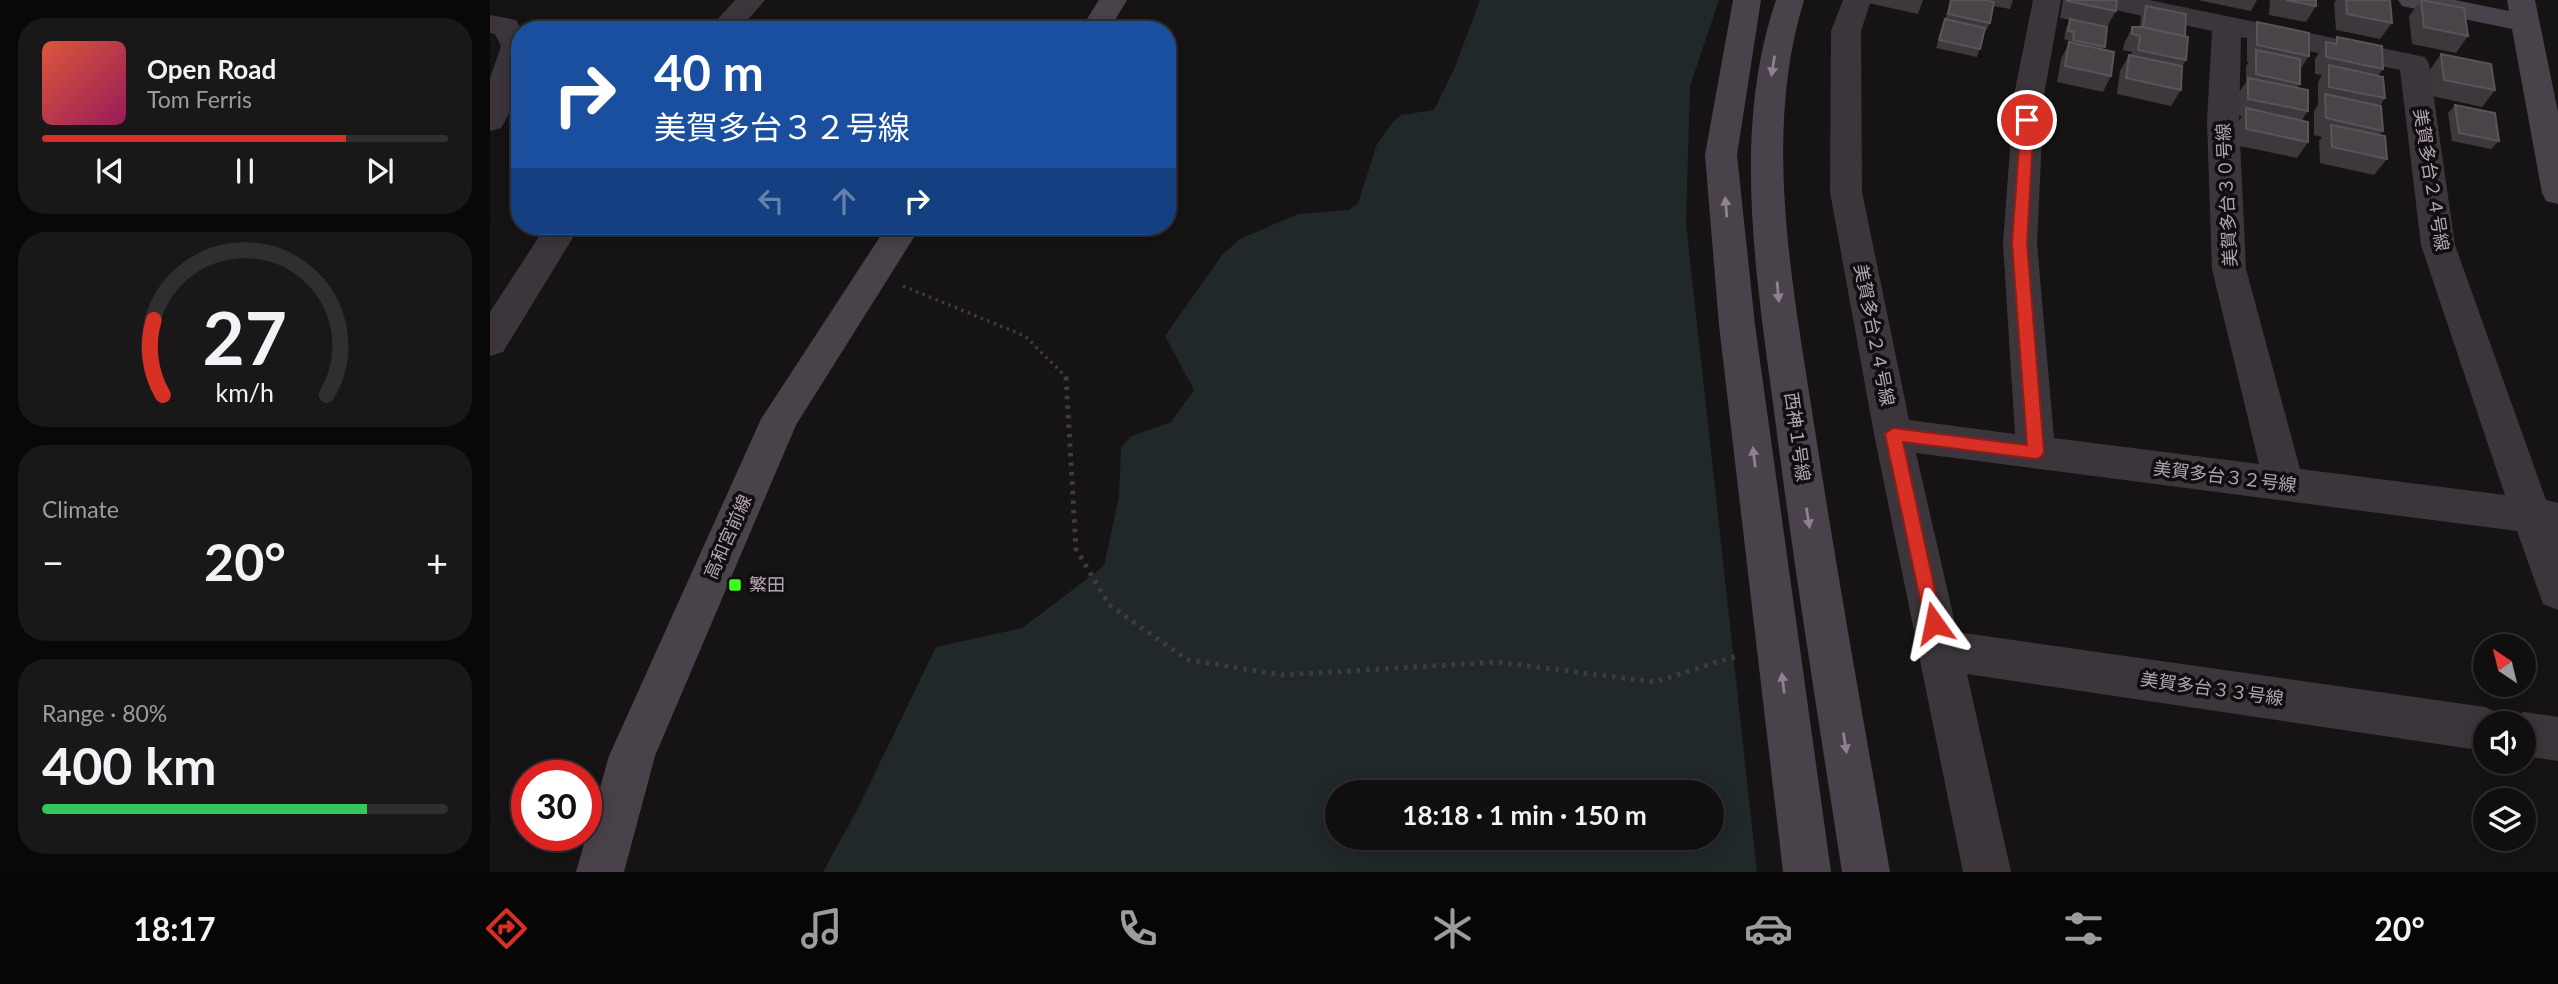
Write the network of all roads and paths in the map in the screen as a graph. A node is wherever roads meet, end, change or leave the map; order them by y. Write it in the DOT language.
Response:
graph roads {
  1 [pos="751,0"];
  2 [pos="1112,0"];
  3 [pos="1747,0"];
  4 [pos="1790,0"];
  5 [pos="1857,0"];
  6 [pos="2047,0"];
  7 [pos="2108,0"];
  8 [pos="2412,0"];
  9 [pos="2523,12"];
  10 [pos="731,21"];
  11 [pos="1099,21"];
  12 [pos="490,24"];
  13 [pos="2227,25"];
  14 [pos="511,36"];
  15 [pos="511,60"];
  16 [pos="490,121"];
  17 [pos="2558,192"];
  18 [pos="557,235"];
  19 [pos="899,235"];
  20 [pos="873,274"];
  21 [pos="490,342"];
  22 [pos="1893,434"];
  23 [pos="2036,452"];
  24 [pos="2284,484"];
  25 [pos="2544,517"];
  26 [pos="2558,591"];
  27 [pos="1778,645"];
  28 [pos="1940,650"];
  29 [pos="2473,727"];
  30 [pos="2536,736"];
  31 [pos="2558,740"];
  32 [pos="600,872"];
  33 [pos="1807,872"];
  34 [pos="1866,872"];
  35 [pos="1987,872"];
  1 -- 10 [label="street"];
  2 -- 11 [label="street"];
  27 -- 3 [label="street, one-way"];
  4 -- 34 [label="street, 西神１号線, one-way"];
  5 -- 22 [label="street, 美賀多台２４号線"];
  6 -- 23 [label="street"];
  7 -- 13 [label="street, 美賀多台２４号線"];
  8 -- 9 [label="street"];
  9 -- 17 [label="street"];
  12 -- 14 [label="street"];
  13 -- 24 [label="street, 美賀多台３０号線"];
  13 -- 25 [label="street, 美賀多台２４号線"];
  15 -- 16 [label="street"];
  18 -- 21 [label="street"];
  19 -- 20 [label="street, 高和宮前線"];
  20 -- 27 [label="path"];
  20 -- 32 [label="street, 高和宮前線"];
  22 -- 23 [label="street, 美賀多台３２号線"];
  22 -- 28 [label="street, 美賀多台２４号線"];
  23 -- 24 [label="street, 美賀多台３２号線"];
  24 -- 25 [label="street, 美賀多台３２号線"];
  25 -- 26 [label="street, 美賀多台２４号線"];
  33 -- 27 [label="street, one-way"];
  28 -- 29 [label="street, 美賀多台３３号線"];
  28 -- 35 [label="street, 美賀多台２４号線"];
  30 -- 31 [label="street"];
}
